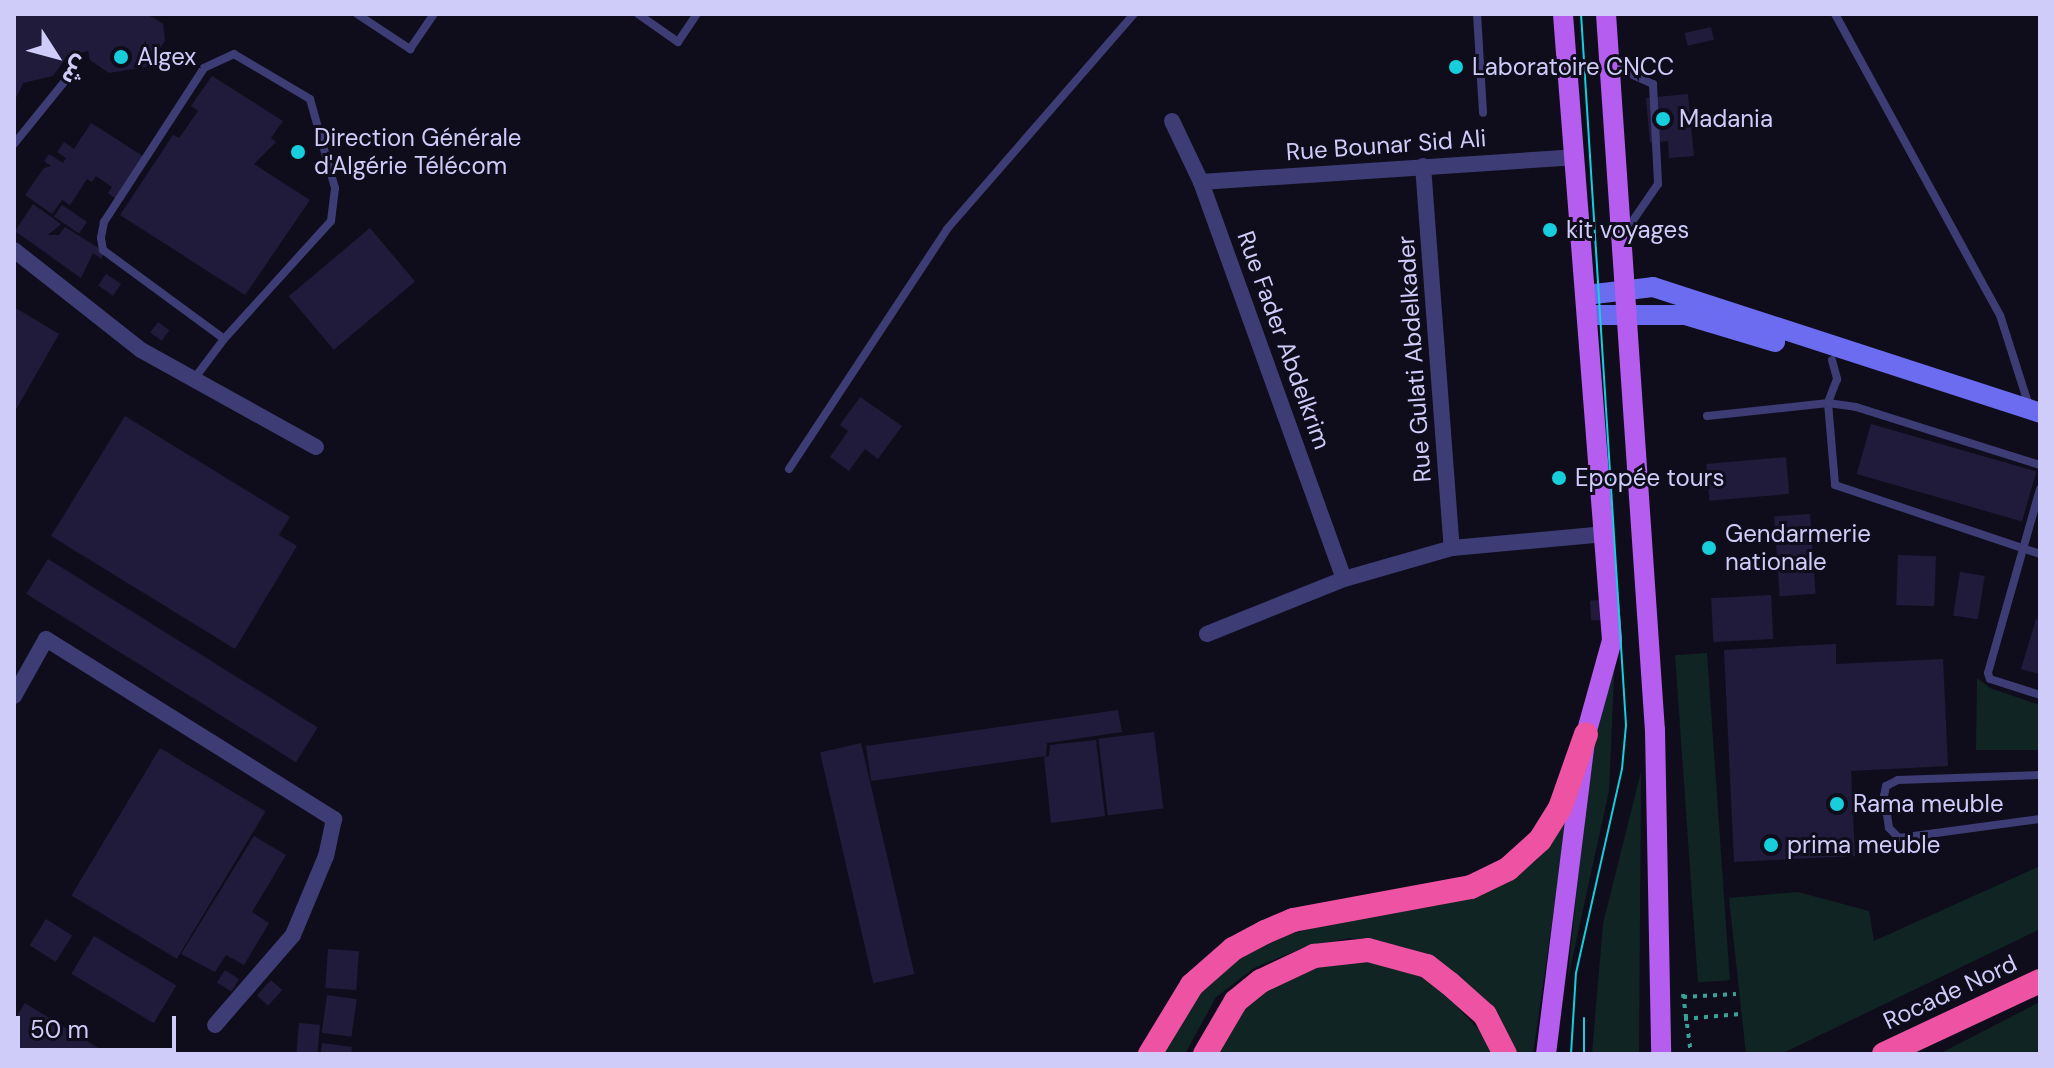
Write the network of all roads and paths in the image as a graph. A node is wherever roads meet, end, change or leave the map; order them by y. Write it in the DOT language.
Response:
graph roads {
  1 [pos="357,14"];
  2 [pos="434,14"];
  3 [pos="638,14"];
  4 [pos="697,14"];
  5 [pos="1134,14"];
  6 [pos="1477,14"];
  7 [pos="1563,14"];
  8 [pos="1606,14"];
  9 [pos="1835,14"];
  10 [pos="1611,66"];
  11 [pos="65,81"];
  12 [pos="1483,113"];
  13 [pos="1172,121"];
  14 [pos="14,144"];
  15 [pos="1574,157"];
  16 [pos="1423,166"];
  17 [pos="1201,182"];
  18 [pos="1622,236"];
  19 [pos="14,250"];
  20 [pos="1628,288"];
  21 [pos="1587,305"];
  22 [pos="1630,313"];
  23 [pos="224,339"];
  24 [pos="1832,360"];
  25 [pos="194,380"];
  26 [pos="1828,403"];
  27 [pos="1707,416"];
  28 [pos="2037,416"];
  29 [pos="316,447"];
  30 [pos="2040,465"];
  31 [pos="789,469"];
  32 [pos="2040,489"];
  33 [pos="1605,534"];
  34 [pos="1452,548"];
  35 [pos="2023,548"];
  36 [pos="2040,554"];
  37 [pos="1344,579"];
  38 [pos="1207,634"];
  39 [pos="2040,695"];
  40 [pos="14,696"];
  41 [pos="1586,734"];
  42 [pos="2040,775"];
  43 [pos="2040,819"];
  44 [pos="2040,981"];
  45 [pos="1736,994"];
  46 [pos="1683,997"];
  47 [pos="1740,1014"];
  48 [pos="1684,1019"];
  49 [pos="215,1025"];
  50 [pos="1660,1047"];
  51 [pos="1150,1054"];
  52 [pos="1205,1054"];
  53 [pos="1505,1054"];
  54 [pos="1546,1054"];
  55 [pos="1884,1054"];
  1 -- 2 [label="lane"];
  3 -- 4 [label="lane"];
  5 -- 31 [label="lane"];
  6 -- 12 [label="lane"];
  7 -- 15 [label="main road"];
  8 -- 10 [label="main road"];
  9 -- 28 [label="lane"];
  10 -- 18 [label="main road"];
  10 -- 18 [label="lane"];
  11 -- 14 [label="lane"];
  13 -- 17 [label="street, Rue Fader Abdelkrim"];
  15 -- 16 [label="street, Rue Bounar Sid Ali"];
  15 -- 21 [label="main road"];
  16 -- 17 [label="street, Rue Bounar Sid Ali"];
  16 -- 34 [label="street, Rue Gulati Abdelkader"];
  17 -- 37 [label="street, Rue Fader Abdelkrim"];
  18 -- 20 [label="main road"];
  19 -- 25 [label="street"];
  20 -- 21 [label="street"];
  20 -- 22 [label="main road"];
  20 -- 28 [label="street"];
  21 -- 22 [label="street"];
  21 -- 33 [label="main road"];
  22 -- 24 [label="street"];
  22 -- 50 [label="main road"];
  23 -- 23 [label="lane"];
  23 -- 25 [label="lane"];
  24 -- 26 [label="lane"];
  24 -- 28 [label="street"];
  25 -- 29 [label="street"];
  26 -- 27 [label="lane"];
  26 -- 30 [label="lane"];
  26 -- 35 [label="lane"];
  32 -- 35 [label="lane"];
  33 -- 34 [label="street"];
  33 -- 41 [label="main road"];
  34 -- 37 [label="street"];
  35 -- 36 [label="lane"];
  35 -- 39 [label="lane"];
  37 -- 38 [label="street"];
  40 -- 49 [label="street"];
  41 -- 51 [label="highway"];
  41 -- 54 [label="main road"];
  42 -- 43 [label="lane"];
  44 -- 55 [label="highway, Rocade Nord"];
  45 -- 46 [label="path"];
  47 -- 48 [label="path"];
  52 -- 53 [label="highway"];
}
